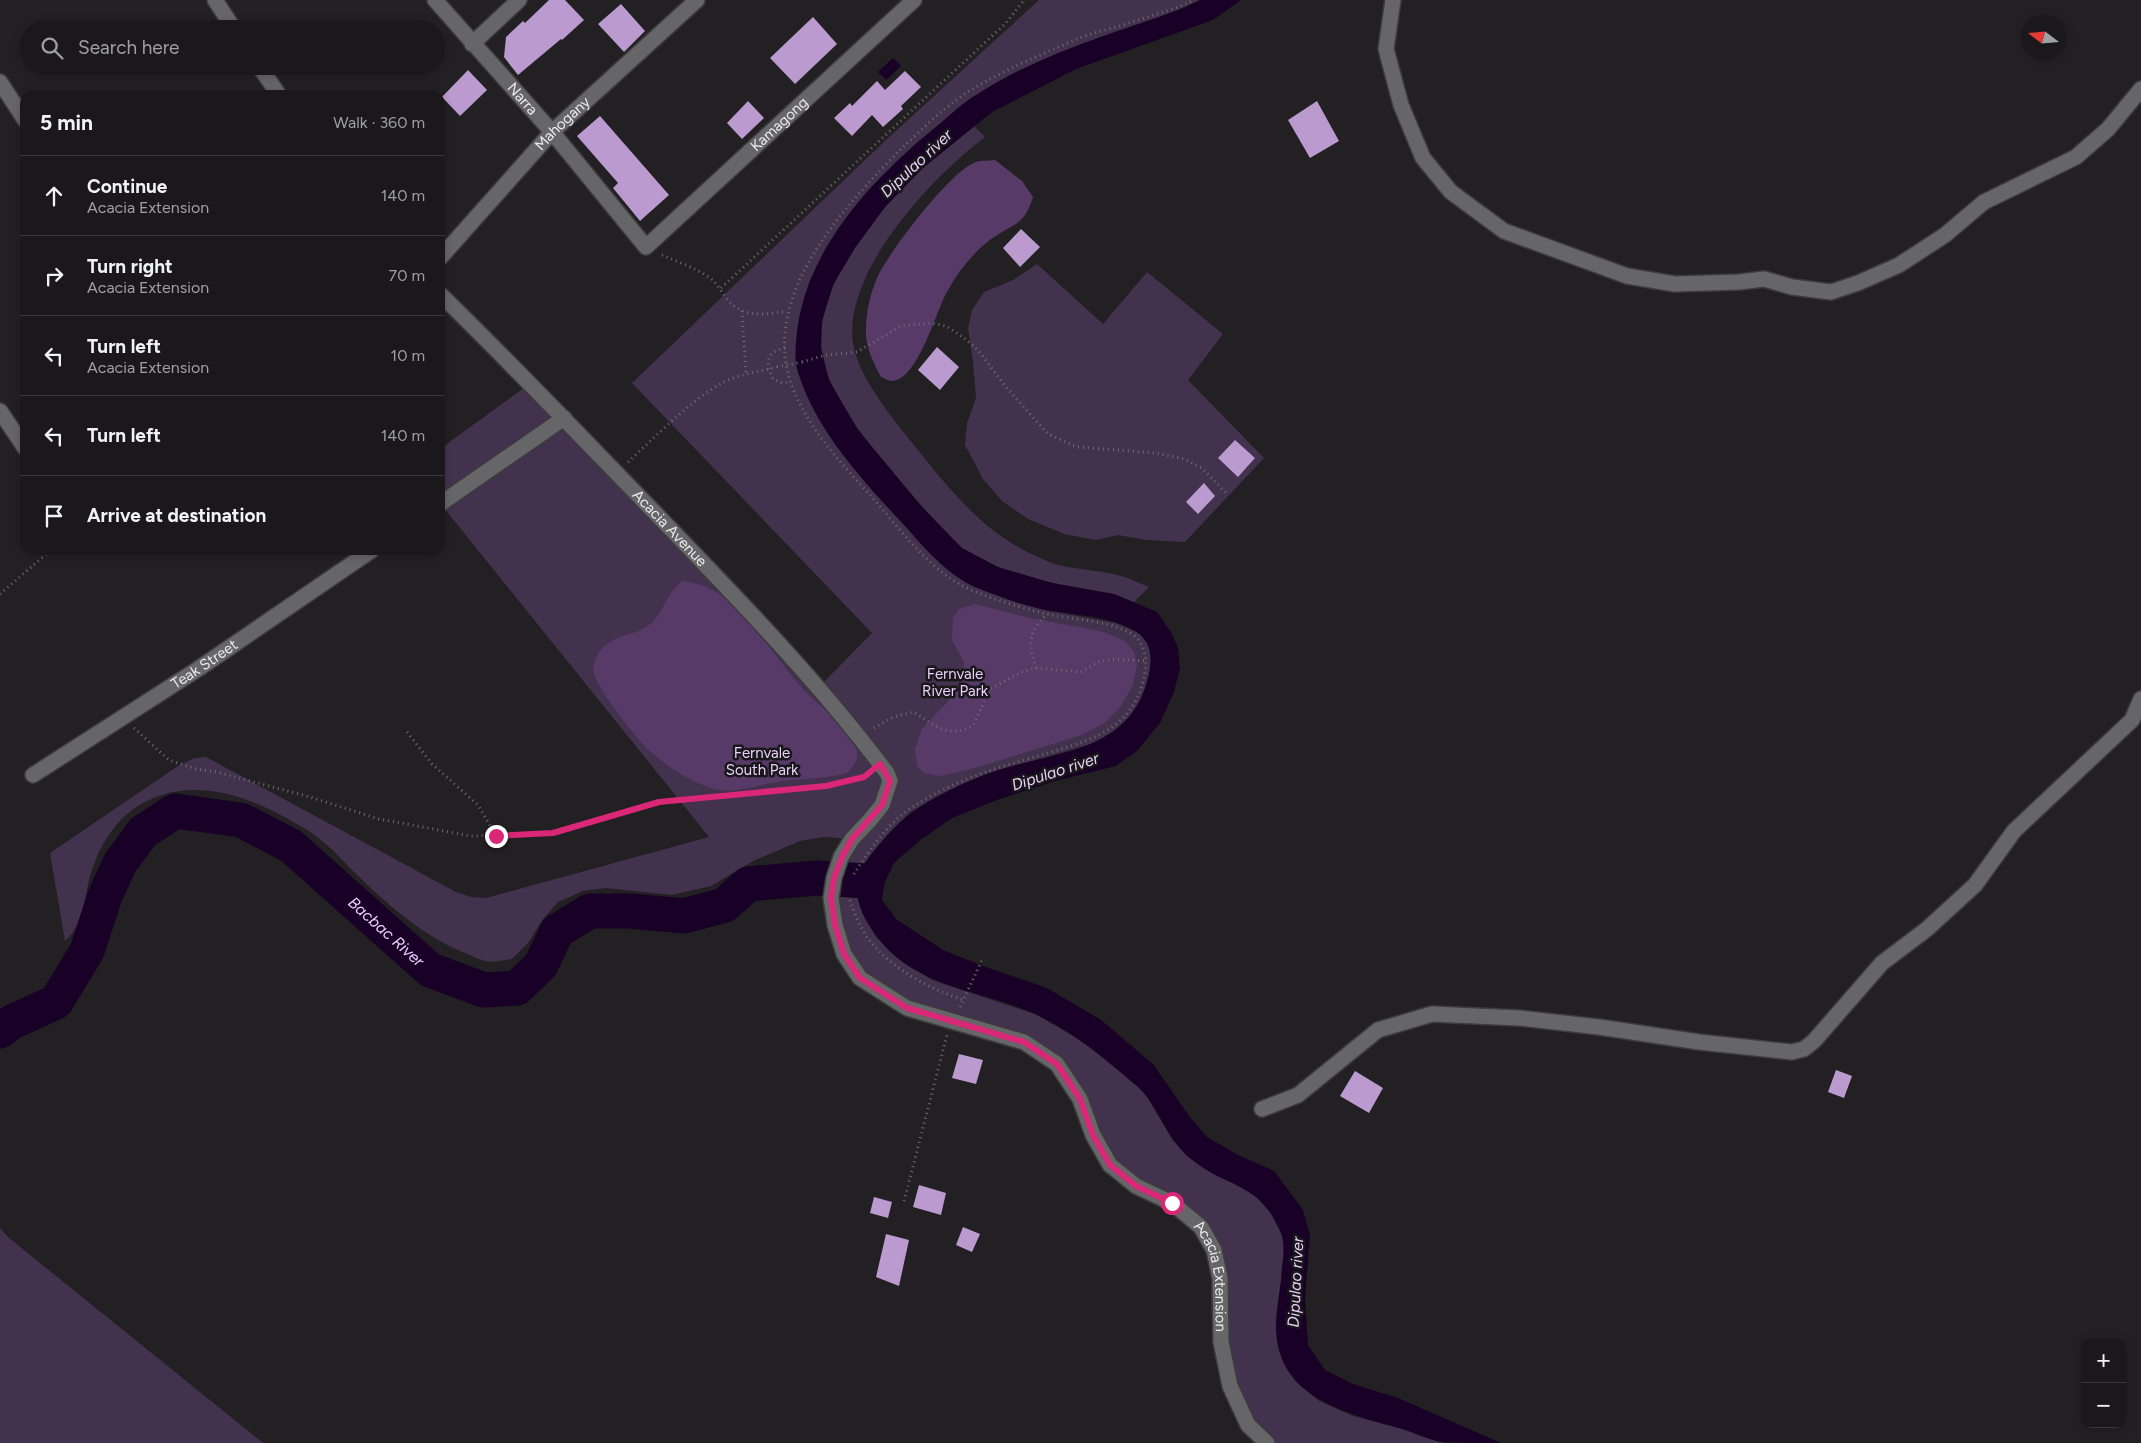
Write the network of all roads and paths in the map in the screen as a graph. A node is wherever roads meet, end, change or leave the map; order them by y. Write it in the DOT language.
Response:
graph roads {
  1 [pos="215,0"];
  2 [pos="435,0"];
  3 [pos="518,0"];
  4 [pos="696,0"];
  5 [pos="914,0"];
  6 [pos="1024,0"];
  7 [pos="1194,0"];
  8 [pos="1393,0"];
  9 [pos="228,20"];
  10 [pos="472,44"];
  11 [pos="265,75"];
  12 [pos="0,82"];
  13 [pos="2141,89"];
  14 [pos="276,90"];
  15 [pos="20,112"];
  16 [pos="552,132"];
  17 [pos="646,247"];
  18 [pos="445,252"];
  19 [pos="721,288"];
  20 [pos="445,299"];
  21 [pos="742,311"];
  22 [pos="788,311"];
  23 [pos="786,348"];
  24 [pos="768,369"];
  25 [pos="746,374"];
  26 [pos="791,382"];
  27 [pos="0,411"];
  28 [pos="564,418"];
  29 [pos="20,441"];
  30 [pos="616,473"];
  31 [pos="1226,493"];
  32 [pos="445,501"];
  33 [pos="45,555"];
  34 [pos="365,555"];
  35 [pos="0,594"];
  36 [pos="1047,614"];
  37 [pos="1147,661"];
  38 [pos="1036,668"];
  39 [pos="2141,699"];
  40 [pos="122,716"];
  41 [pos="2136,720"];
  42 [pos="407,732"];
  43 [pos="858,737"];
  44 [pos="884,769"];
  45 [pos="34,775"];
  46 [pos="496,836"];
  47 [pos="851,879"];
  48 [pos="850,899"];
  49 [pos="982,960"];
  50 [pos="950,1021"];
  51 [pos="1262,1109"];
  52 [pos="904,1201"];
  53 [pos="1267,1443"];
  1 -- 9 [label="street"];
  2 -- 10 [label="street, Narra"];
  3 -- 10 [label="street"];
  4 -- 16 [label="street, Mahogany"];
  5 -- 17 [label="street, Kamagong"];
  6 -- 19 [label="path"];
  7 -- 22 [label="path"];
  8 -- 13 [label="street"];
  10 -- 16 [label="street, Narra"];
  11 -- 14 [label="street"];
  12 -- 15 [label="street"];
  16 -- 17 [label="street, Narra"];
  16 -- 18 [label="street, Mahogany"];
  17 -- 19 [label="path"];
  19 -- 21 [label="path"];
  20 -- 28 [label="street, Acacia Avenue"];
  21 -- 22 [label="path"];
  21 -- 25 [label="path"];
  22 -- 23 [label="path"];
  23 -- 24 [label="path"];
  23 -- 26 [label="path"];
  24 -- 25 [label="path"];
  24 -- 26 [label="path"];
  24 -- 31 [label="path, bridge"];
  25 -- 30 [label="path"];
  26 -- 36 [label="path"];
  27 -- 29 [label="street"];
  28 -- 30 [label="street, Acacia Avenue"];
  28 -- 32 [label="street"];
  30 -- 43 [label="street, Acacia Avenue"];
  33 -- 35 [label="path"];
  34 -- 40 [label="street, Teak Street"];
  36 -- 37 [label="path"];
  36 -- 38 [label="path"];
  37 -- 38 [label="path"];
  37 -- 47 [label="path"];
  38 -- 43 [label="path"];
  39 -- 41 [label="street"];
  40 -- 45 [label="street, Teak Street"];
  40 -- 46 [label="path"];
  41 -- 51 [label="street"];
  42 -- 46 [label="path"];
  43 -- 44 [label="street, Acacia Avenue"];
  44 -- 46 [label="path"];
  44 -- 50 [label="street, Acacia Extension"];
  48 -- 49 [label="path"];
  50 -- 52 [label="path"];
  50 -- 53 [label="street, Acacia Extension"];
}
